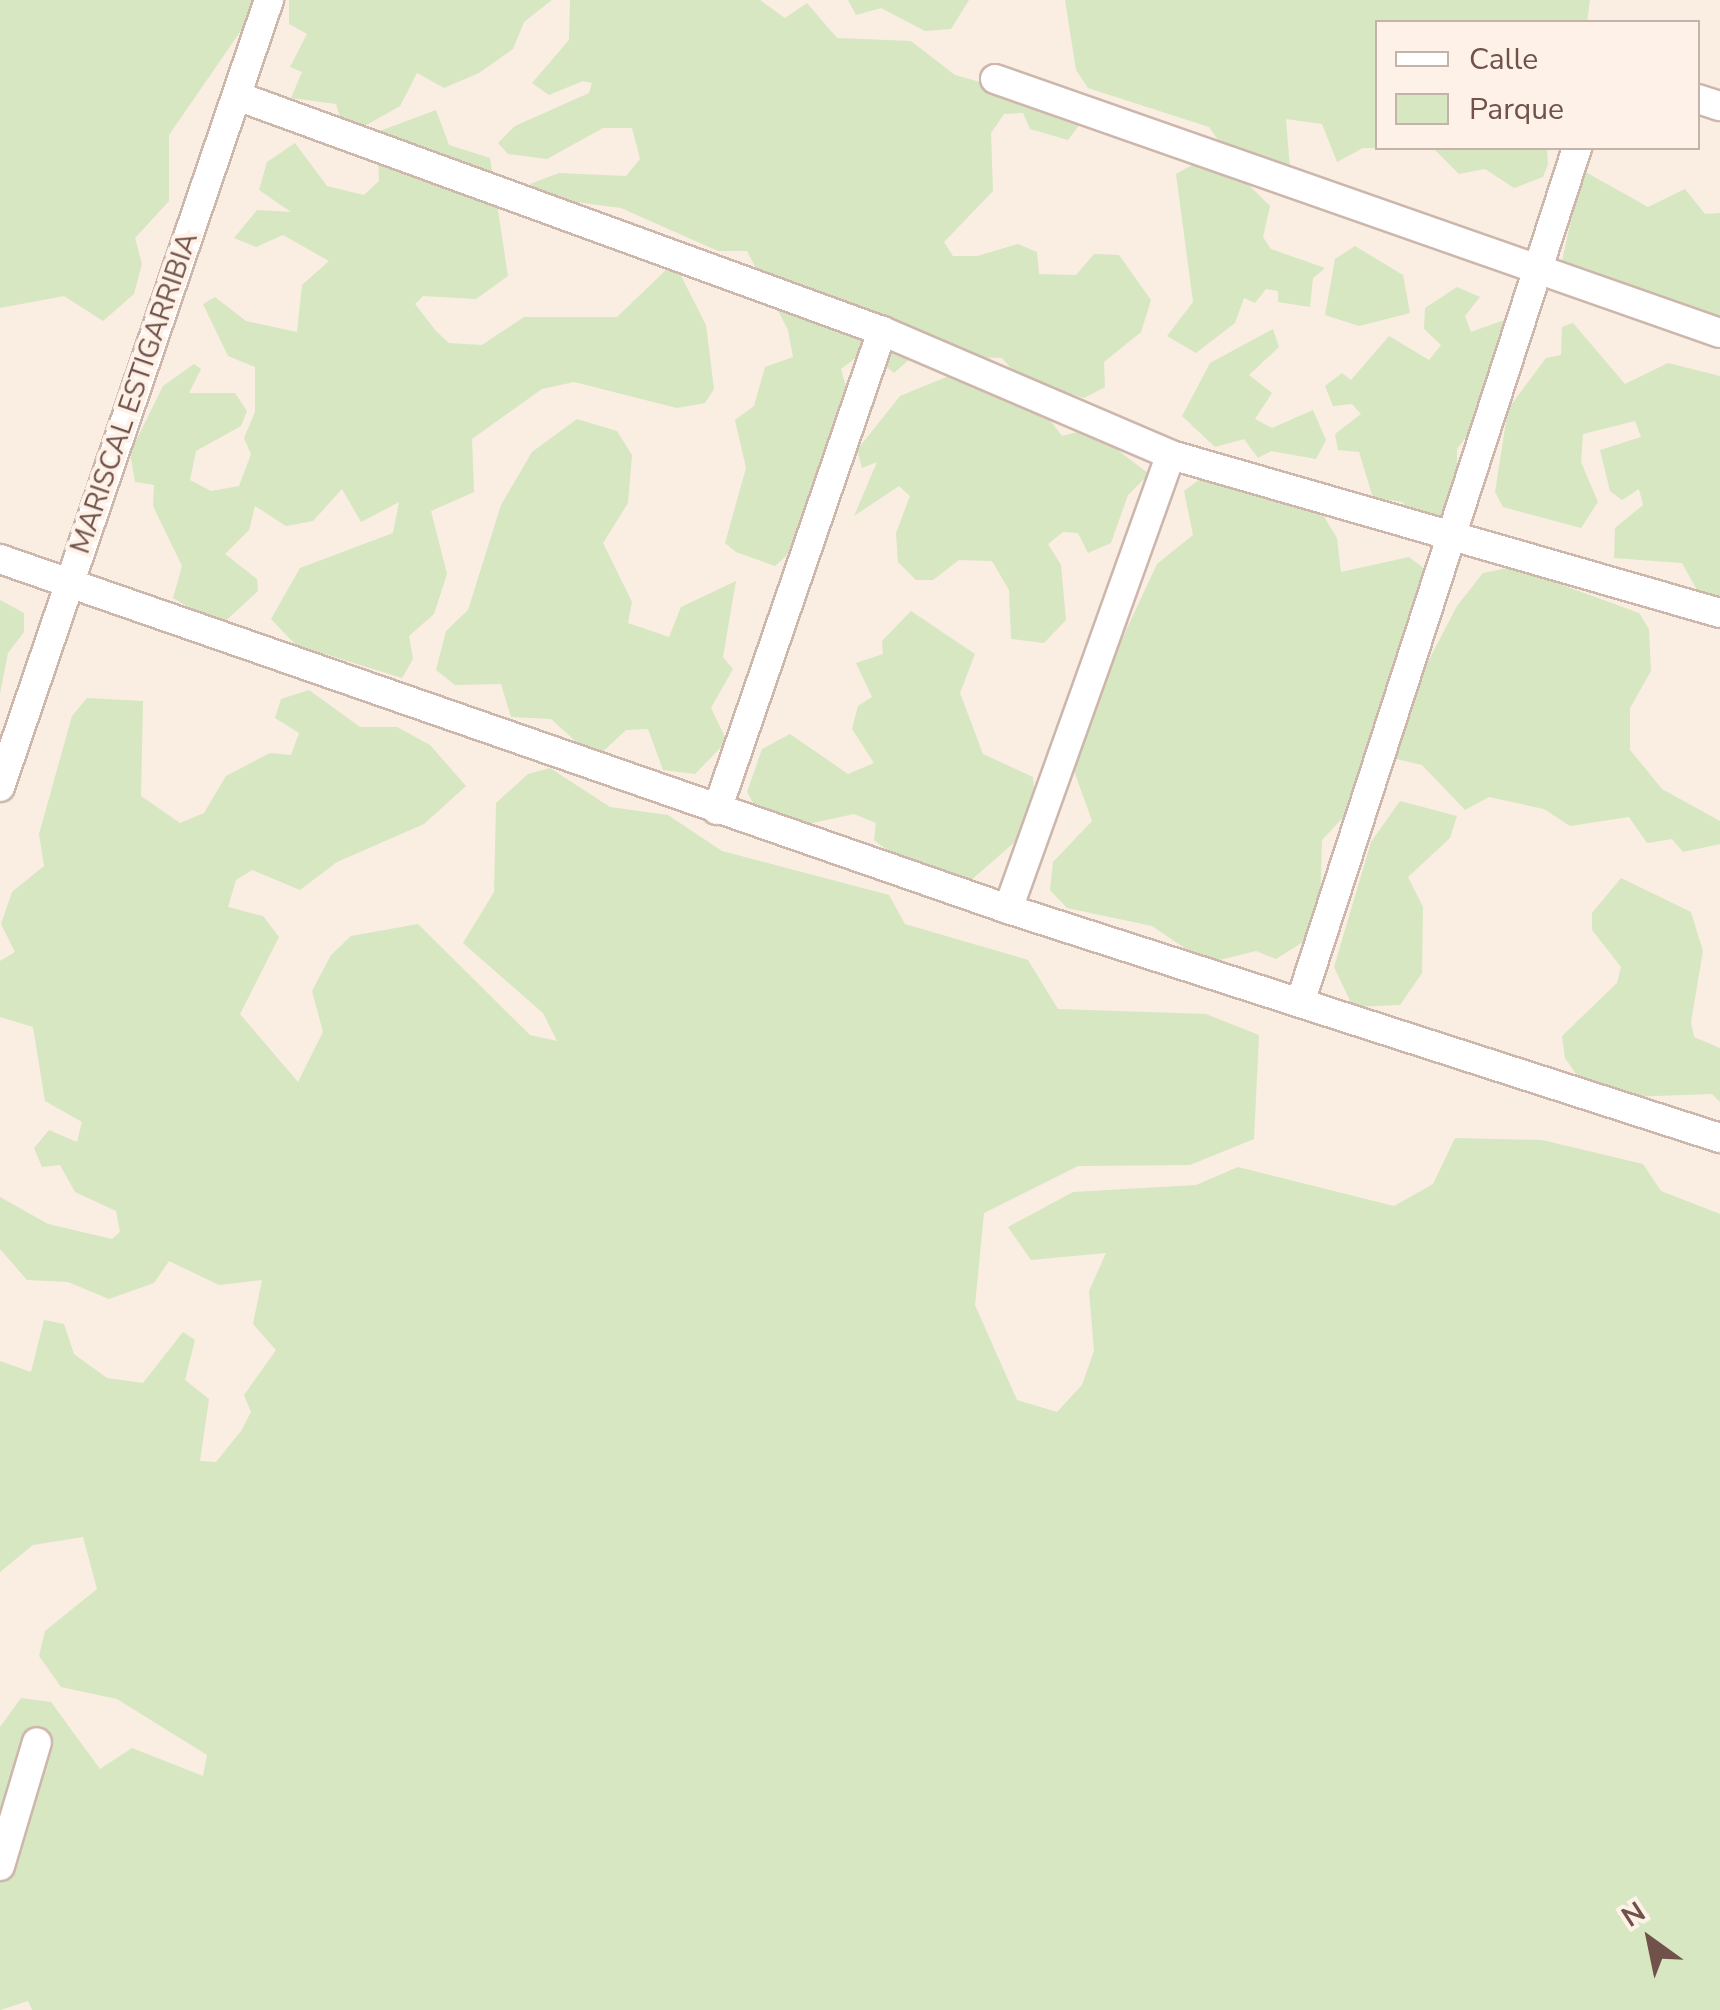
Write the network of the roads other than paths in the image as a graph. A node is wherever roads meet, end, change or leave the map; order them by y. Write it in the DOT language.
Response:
graph roads {
  1 [pos="269,0"];
  2 [pos="995,80"];
  3 [pos="237,96"];
  4 [pos="1575,150"];
  5 [pos="1540,268"];
  6 [pos="882,331"];
  7 [pos="1720,333"];
  8 [pos="1171,455"];
  9 [pos="1457,530"];
  10 [pos="0,558"];
  11 [pos="69,583"];
  12 [pos="1720,612"];
  13 [pos="0,787"];
  14 [pos="717,810"];
  15 [pos="1008,909"];
  16 [pos="1300,1003"];
  17 [pos="1720,1138"];
  18 [pos="38,1742"];
  19 [pos="0,1866"];
  1 -- 3 [label="street, MARISCAL ESTIGARRIBIA"];
  2 -- 5 [label="street"];
  3 -- 6 [label="street"];
  3 -- 11 [label="street, MARISCAL ESTIGARRIBIA"];
  4 -- 5 [label="street"];
  5 -- 7 [label="street"];
  5 -- 9 [label="street"];
  6 -- 8 [label="street"];
  6 -- 14 [label="street"];
  8 -- 9 [label="street"];
  8 -- 15 [label="street"];
  9 -- 12 [label="street"];
  9 -- 16 [label="street"];
  10 -- 11 [label="street"];
  11 -- 13 [label="street, MARISCAL ESTIGARRIBIA"];
  11 -- 14 [label="street"];
  14 -- 15 [label="street"];
  15 -- 16 [label="street"];
  16 -- 17 [label="street"];
  18 -- 19 [label="street"];
}
